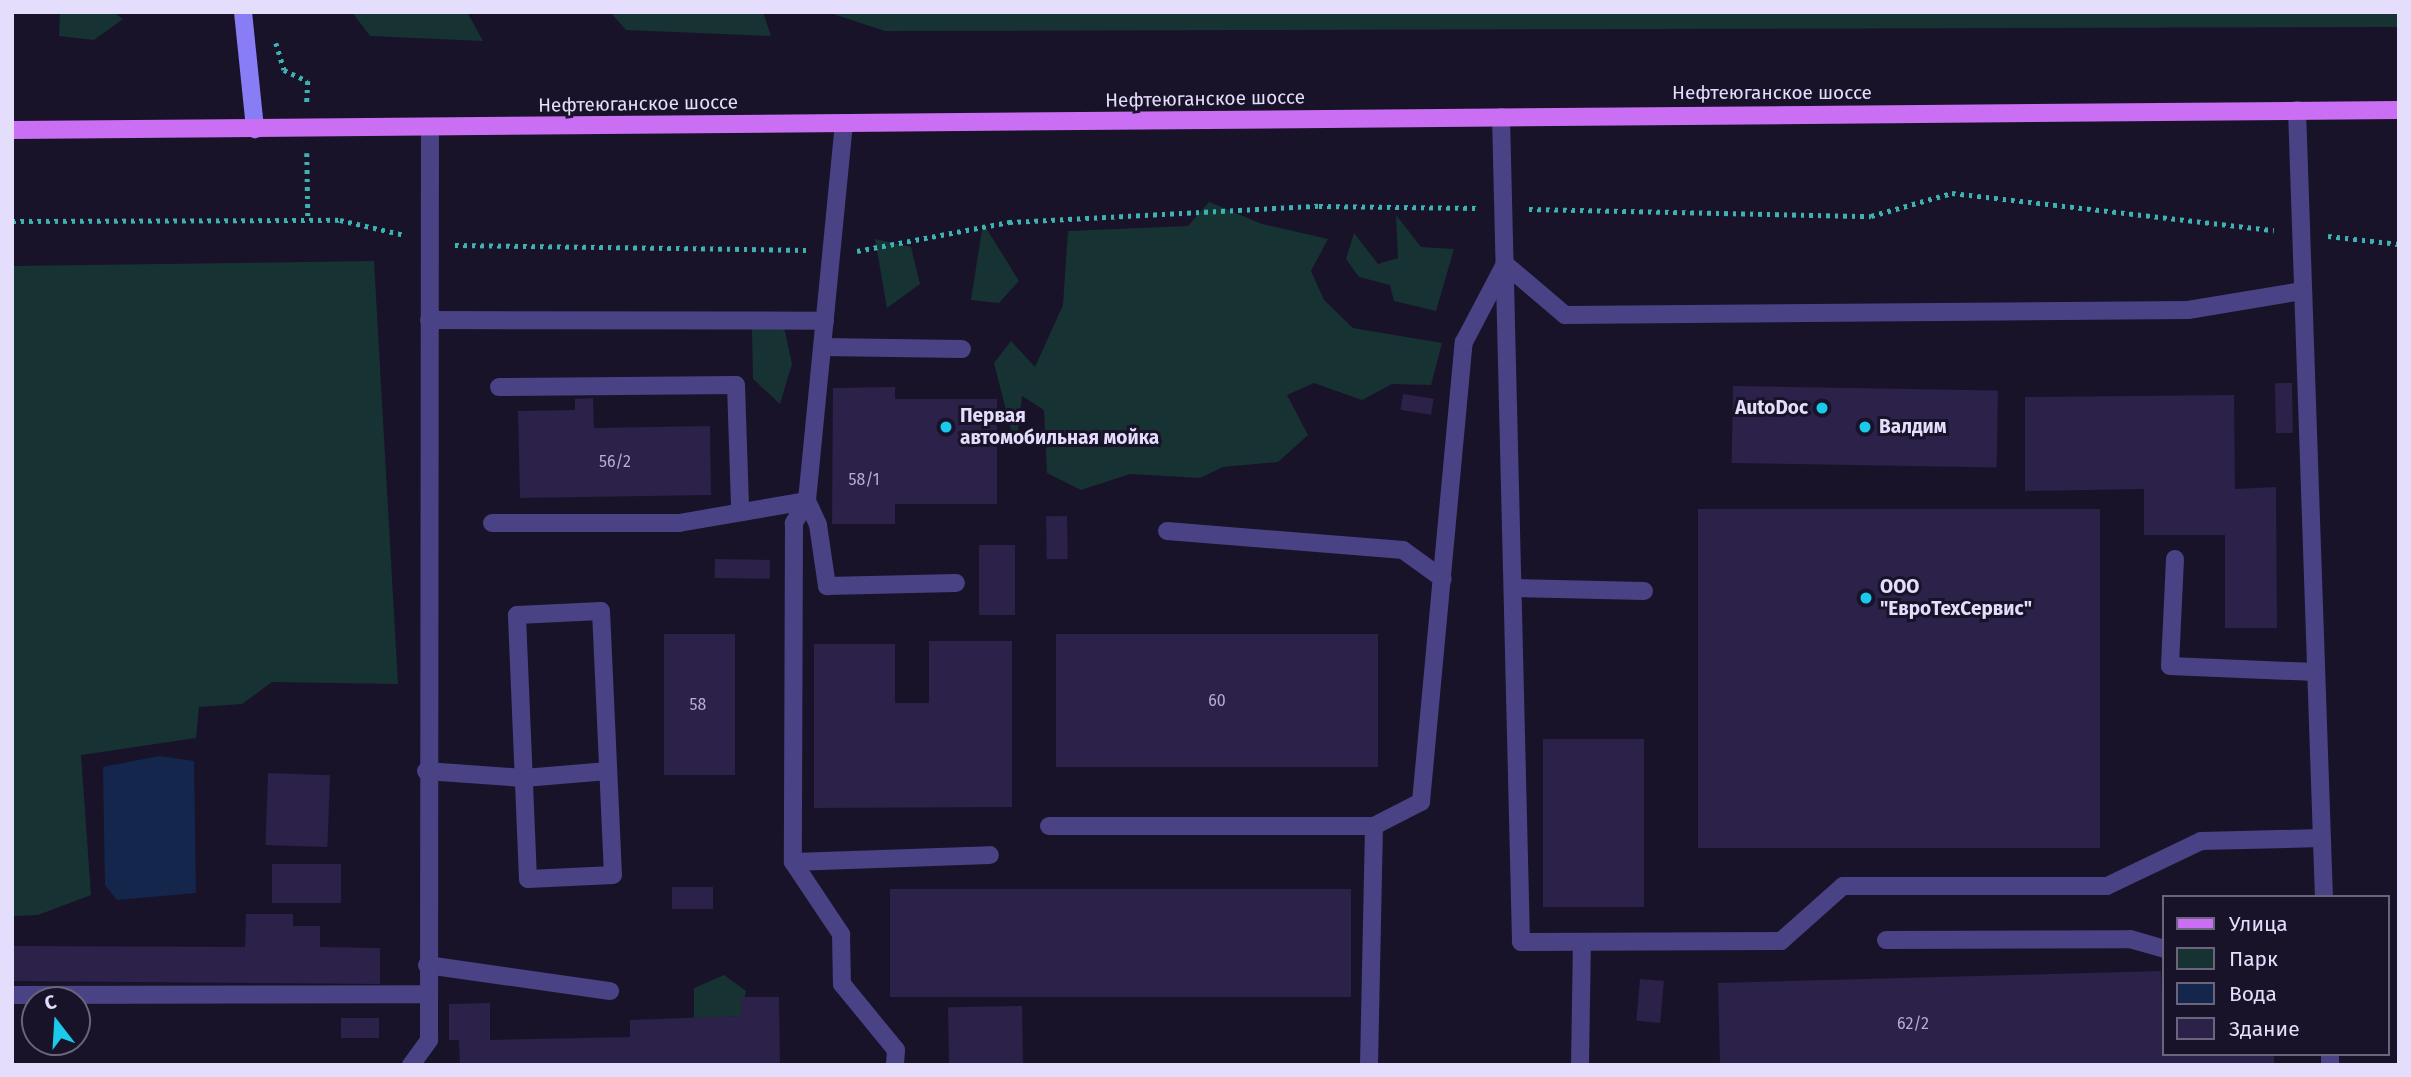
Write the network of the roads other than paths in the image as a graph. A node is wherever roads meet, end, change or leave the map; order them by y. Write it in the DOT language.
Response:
graph roads {
  1 [pos="243,12"];
  2 [pos="2297,110"];
  3 [pos="2399,110"];
  4 [pos="1501,117"];
  5 [pos="844,123"];
  6 [pos="430,128"];
  7 [pos="256,129"];
  8 [pos="12,130"];
  9 [pos="1505,264"];
  10 [pos="2301,292"];
  11 [pos="429,320"];
  12 [pos="825,321"];
  13 [pos="823,347"];
  14 [pos="962,349"];
  15 [pos="499,387"];
  16 [pos="807,501"];
  17 [pos="740,508"];
  18 [pos="492,523"];
  19 [pos="1167,531"];
  20 [pos="2175,559"];
  21 [pos="1443,579"];
  22 [pos="956,583"];
  23 [pos="1513,588"];
  24 [pos="1644,591"];
  25 [pos="2315,672"];
  26 [pos="426,771"];
  27 [pos="608,771"];
  28 [pos="524,778"];
  29 [pos="1049,826"];
  30 [pos="1374,826"];
  31 [pos="2321,838"];
  32 [pos="989,855"];
  33 [pos="793,862"];
  34 [pos="2324,895"];
  35 [pos="1886,940"];
  36 [pos="1582,942"];
  37 [pos="2162,948"];
  38 [pos="427,965"];
  39 [pos="610,991"];
  40 [pos="427,994"];
  41 [pos="12,995"];
  42 [pos="411,1065"];
  43 [pos="895,1065"];
  44 [pos="1369,1065"];
  45 [pos="1580,1065"];
  1 -- 7 [label="street"];
  2 -- 3 [label="main road, Нефтеюганское шоссе"];
  2 -- 4 [label="main road, Нефтеюганское шоссе"];
  2 -- 10 [label="lane"];
  4 -- 5 [label="main road, Нефтеюганское шоссе"];
  4 -- 9 [label="lane"];
  5 -- 6 [label="main road, Нефтеюганское шоссе"];
  5 -- 12 [label="lane"];
  6 -- 7 [label="main road, Нефтеюганское шоссе"];
  6 -- 11 [label="lane"];
  7 -- 8 [label="main road, Нефтеюганское шоссе"];
  9 -- 10 [label="lane"];
  9 -- 21 [label="lane"];
  9 -- 23 [label="lane"];
  10 -- 25 [label="lane"];
  11 -- 12 [label="lane"];
  11 -- 26 [label="lane"];
  12 -- 13 [label="lane"];
  13 -- 14 [label="lane"];
  13 -- 16 [label="lane"];
  15 -- 17 [label="lane"];
  16 -- 17 [label="lane"];
  16 -- 22 [label="lane"];
  16 -- 33 [label="lane"];
  17 -- 18 [label="lane"];
  19 -- 21 [label="lane"];
  20 -- 25 [label="lane"];
  21 -- 30 [label="lane"];
  23 -- 24 [label="lane"];
  23 -- 36 [label="lane"];
  25 -- 31 [label="lane"];
  26 -- 28 [label="lane"];
  26 -- 38 [label="lane"];
  27 -- 28 [label="lane"];
  27 -- 28 [label="lane"];
  27 -- 28 [label="lane"];
  29 -- 30 [label="lane"];
  30 -- 44 [label="lane"];
  31 -- 34 [label="lane"];
  31 -- 36 [label="lane"];
  32 -- 33 [label="lane"];
  33 -- 43 [label="lane"];
  35 -- 37 [label="lane"];
  36 -- 45 [label="lane"];
  38 -- 39 [label="lane"];
  38 -- 40 [label="lane"];
  40 -- 41 [label="lane"];
  40 -- 42 [label="lane"];
}
